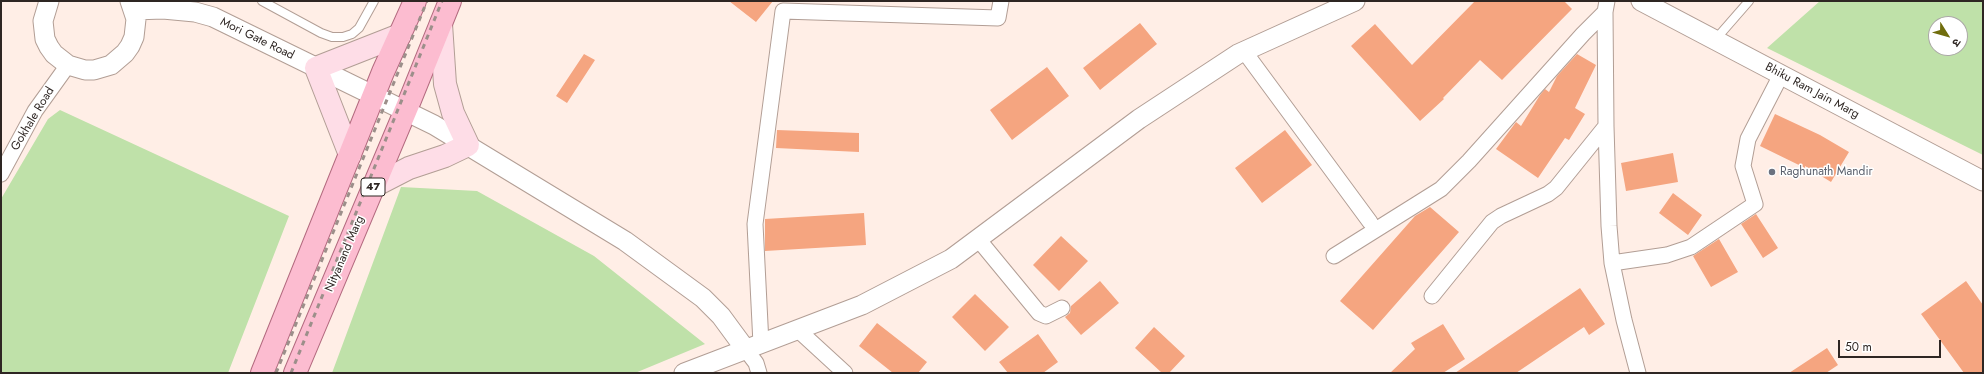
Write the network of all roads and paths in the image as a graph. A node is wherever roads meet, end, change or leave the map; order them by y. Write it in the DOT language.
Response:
graph roads {
  1 [pos="49,1"];
  2 [pos="262,1"];
  3 [pos="374,1"];
  4 [pos="415,1"];
  5 [pos="450,1"];
  6 [pos="1001,1"];
  7 [pos="1355,1"];
  8 [pos="1640,1"];
  9 [pos="1749,1"];
  10 [pos="132,6"];
  11 [pos="1606,7"];
  12 [pos="441,24"];
  13 [pos="400,35"];
  14 [pos="1716,40"];
  15 [pos="1244,51"];
  16 [pos="68,65"];
  17 [pos="316,68"];
  18 [pos="1781,75"];
  19 [pos="374,96"];
  20 [pos="406,111"];
  21 [pos="1606,126"];
  22 [pos="468,145"];
  23 [pos="350,155"];
  24 [pos="1,174"];
  25 [pos="1983,181"];
  26 [pos="374,186"];
  27 [pos="1370,222"];
  28 [pos="978,239"];
  29 [pos="1334,256"];
  30 [pos="1612,263"];
  31 [pos="1432,296"];
  32 [pos="1062,308"];
  33 [pos="797,329"];
  34 [pos="754,346"];
  35 [pos="262,373"];
  36 [pos="295,373"];
  37 [pos="684,373"];
  38 [pos="759,373"];
  39 [pos="845,373"];
  40 [pos="1638,373"];
  1 -- 16 [label="street"];
  2 -- 3 [label="lane"];
  4 -- 13 [label="main road"];
  5 -- 12 [label="main road, Nityanand Marg / 47"];
  6 -- 34 [label="street"];
  7 -- 15 [label="street"];
  8 -- 14 [label="street, Bhiku Ram Jain Marg"];
  9 -- 14 [label="lane"];
  10 -- 16 [label="street"];
  10 -- 17 [label="street, Mori Gate Road"];
  11 -- 21 [label="street"];
  11 -- 29 [label="street"];
  12 -- 20 [label="main road, Nityanand Marg / 47"];
  12 -- 22 [label="main road"];
  13 -- 17 [label="main road"];
  13 -- 19 [label="main road"];
  14 -- 18 [label="street, Bhiku Ram Jain Marg"];
  15 -- 27 [label="street"];
  15 -- 28 [label="street"];
  16 -- 24 [label="street, Gokhale Road"];
  17 -- 19 [label="street, Mori Gate Road"];
  17 -- 23 [label="main road"];
  18 -- 25 [label="street, Bhiku Ram Jain Marg"];
  18 -- 30 [label="street"];
  19 -- 20 [label="street, Mori Gate Road"];
  19 -- 23 [label="main road"];
  20 -- 22 [label="street, Mori Gate Road"];
  20 -- 26 [label="main road, Nityanand Marg / 47"];
  21 -- 30 [label="street"];
  21 -- 31 [label="street"];
  22 -- 26 [label="main road"];
  22 -- 34 [label="street, Mori Gate Road"];
  23 -- 35 [label="main road"];
  26 -- 36 [label="main road, Nityanand Marg / 47"];
  28 -- 32 [label="street"];
  28 -- 33 [label="street"];
  30 -- 40 [label="street"];
  33 -- 34 [label="street"];
  33 -- 39 [label="street"];
  34 -- 37 [label="street"];
  34 -- 38 [label="street"];
}
